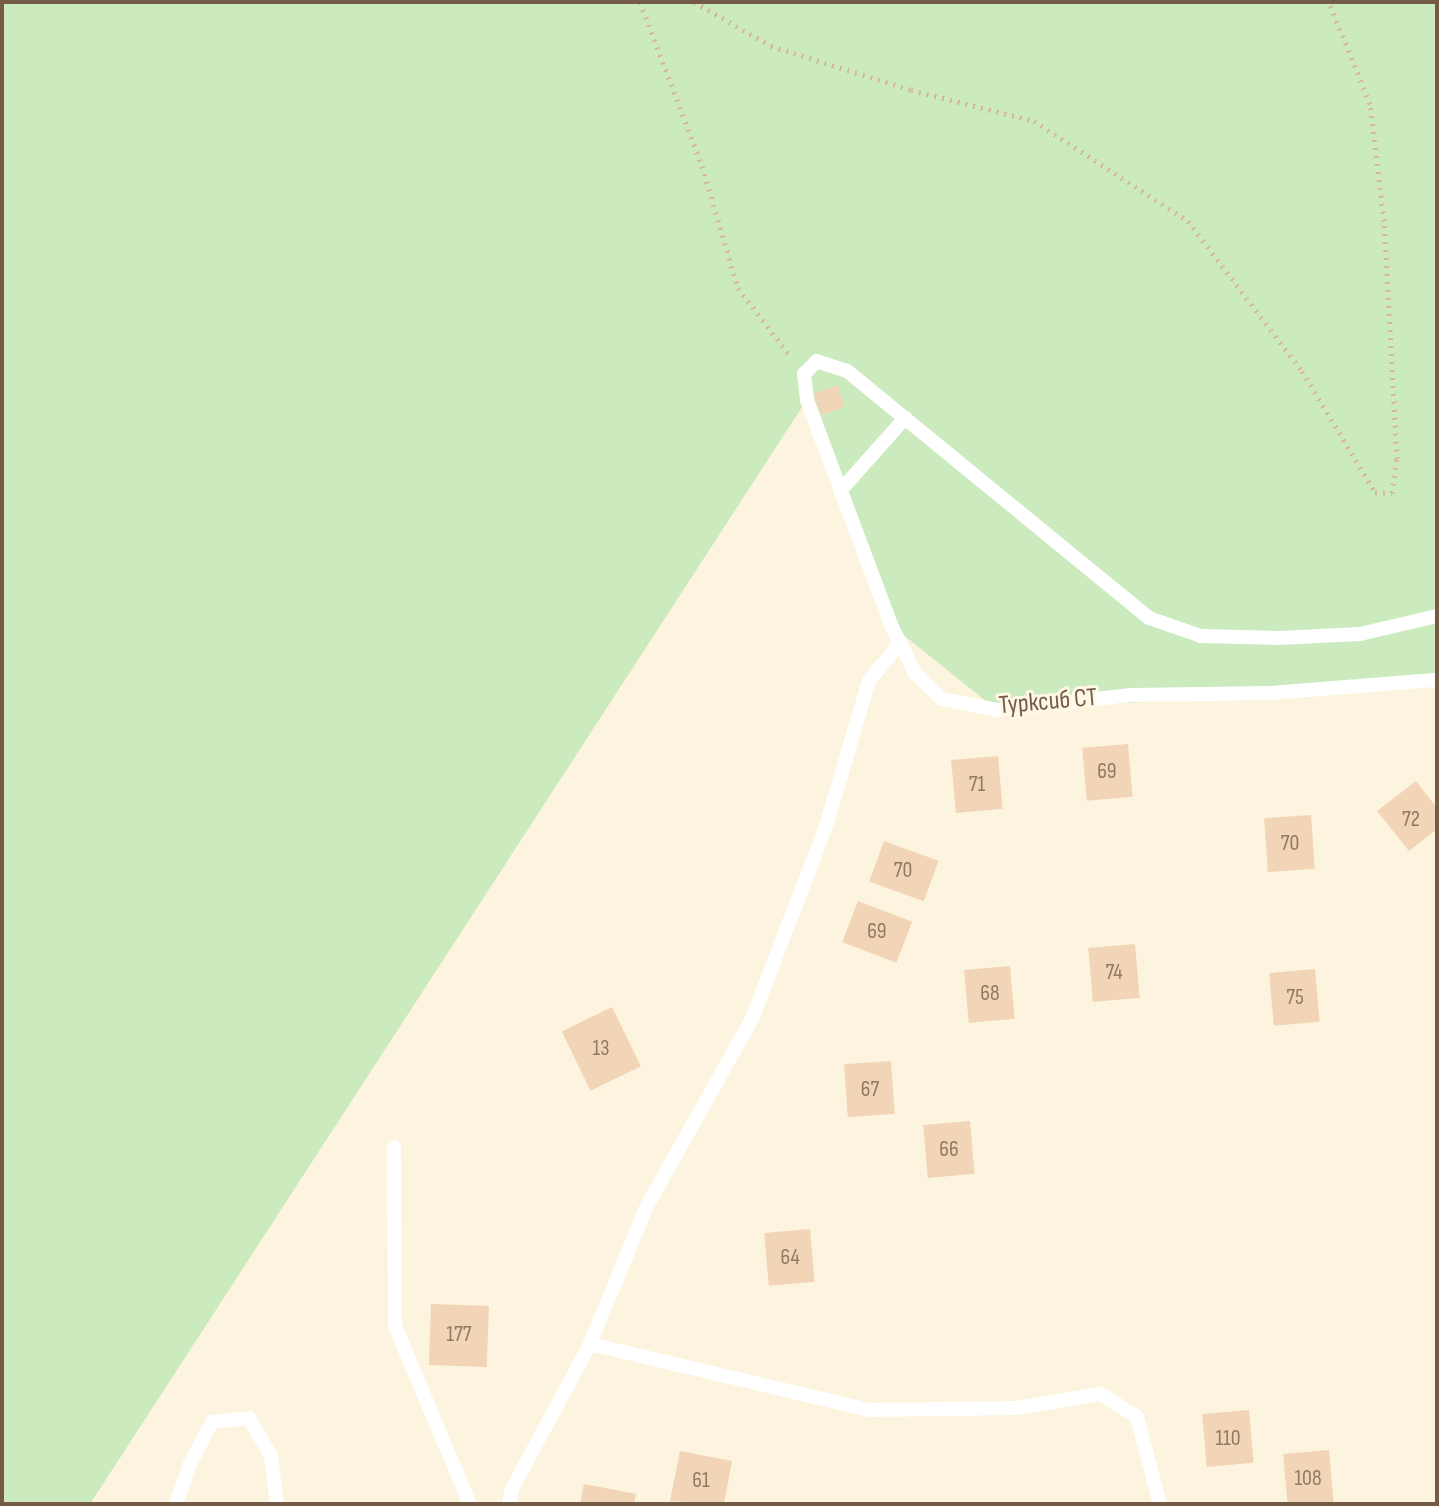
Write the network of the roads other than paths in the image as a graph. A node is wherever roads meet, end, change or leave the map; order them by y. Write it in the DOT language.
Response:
graph roads {
  1 [pos="905,418"];
  2 [pos="840,491"];
  3 [pos="1437,616"];
  4 [pos="900,643"];
  5 [pos="1437,680"];
  6 [pos="394,1147"];
  7 [pos="590,1344"];
  8 [pos="512,1489"];
  9 [pos="176,1504"];
  10 [pos="277,1504"];
  11 [pos="470,1504"];
  12 [pos="497,1504"];
  13 [pos="509,1504"];
  14 [pos="1160,1504"];
  1 -- 2 [label="lane"];
  1 -- 2 [label="lane, Турксиб СТ"];
  1 -- 3 [label="lane"];
  2 -- 4 [label="lane, Турксиб СТ"];
  4 -- 5 [label="lane, Турксиб СТ"];
  4 -- 7 [label="lane"];
  6 -- 11 [label="lane"];
  7 -- 8 [label="lane"];
  7 -- 14 [label="lane"];
  8 -- 12 [label="lane"];
  8 -- 13 [label="lane"];
  9 -- 10 [label="lane"];
}
